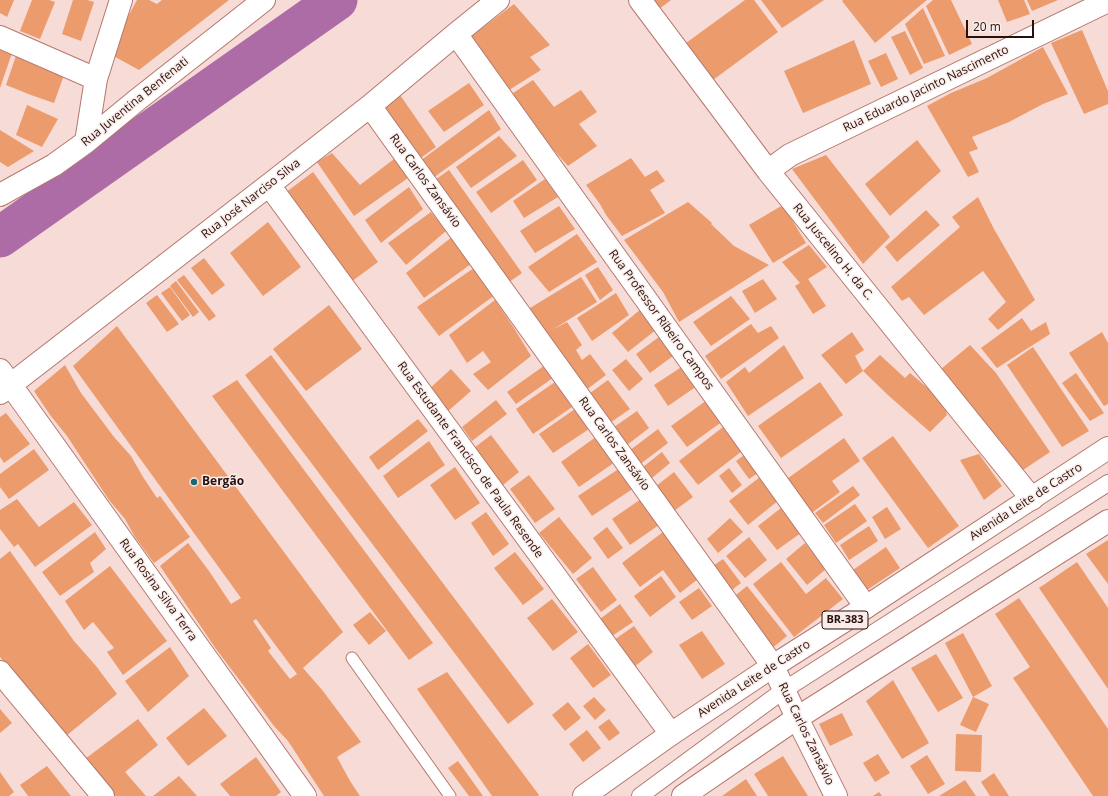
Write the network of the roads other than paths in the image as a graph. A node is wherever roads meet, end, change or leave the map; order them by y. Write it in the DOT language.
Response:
graph roads {
  1 [pos="121,0"];
  2 [pos="264,0"];
  3 [pos="498,0"];
  4 [pos="640,0"];
  5 [pos="1108,1"];
  6 [pos="456,34"];
  7 [pos="0,37"];
  8 [pos="96,79"];
  9 [pos="370,106"];
  10 [pos="86,142"];
  11 [pos="768,171"];
  12 [pos="268,185"];
  13 [pos="0,195"];
  14 [pos="4,382"];
  15 [pos="1108,448"];
  16 [pos="1108,483"];
  17 [pos="1032,499"];
  18 [pos="1108,521"];
  19 [pos="866,607"];
  20 [pos="352,658"];
  21 [pos="773,666"];
  22 [pos="0,672"];
  23 [pos="784,690"];
  24 [pos="797,718"];
  25 [pos="671,734"];
  26 [pos="103,796"];
  27 [pos="305,796"];
  28 [pos="450,796"];
  29 [pos="584,796"];
  30 [pos="640,796"];
  31 [pos="684,796"];
  32 [pos="836,796"];
  1 -- 8 [label="main road"];
  2 -- 10 [label="main road, Rua Juventina Benfenati"];
  3 -- 6 [label="main road, Rua José Narciso Silva"];
  4 -- 11 [label="main road, Rua Juscelino H. da C."];
  5 -- 11 [label="main road, Rua Eduardo Jacinto Nascimento"];
  6 -- 9 [label="main road, Rua José Narciso Silva"];
  6 -- 19 [label="main road, Rua Professor Ribeiro Campos"];
  7 -- 8 [label="main road"];
  8 -- 10 [label="main road"];
  9 -- 12 [label="main road, Rua José Narciso Silva"];
  9 -- 21 [label="main road, Rua Carlos Zansávio"];
  10 -- 13 [label="main road, Rua Juventina Benfenati"];
  11 -- 17 [label="main road, Rua Juscelino H. da C."];
  12 -- 14 [label="main road, Rua José Narciso Silva"];
  12 -- 25 [label="main road, Rua Estudante Francisco de Paula Resende"];
  14 -- 27 [label="main road, Rua Rosina Silva Terra"];
  15 -- 17 [label="main road, Avenida Leite de Castro / BR-383"];
  16 -- 23 [label="street"];
  17 -- 19 [label="main road, Avenida Leite de Castro / BR-383"];
  18 -- 24 [label="main road"];
  19 -- 21 [label="main road, Avenida Leite de Castro / BR-383"];
  20 -- 28 [label="lane"];
  21 -- 23 [label="main road, Rua Carlos Zansávio"];
  21 -- 25 [label="main road, Avenida Leite de Castro / BR-383"];
  22 -- 26 [label="main road"];
  23 -- 24 [label="main road, Rua Carlos Zansávio"];
  23 -- 30 [label="street"];
  24 -- 31 [label="main road"];
  24 -- 32 [label="main road, Rua Carlos Zansávio"];
  25 -- 29 [label="main road, Avenida Leite de Castro / BR-383"];
}
